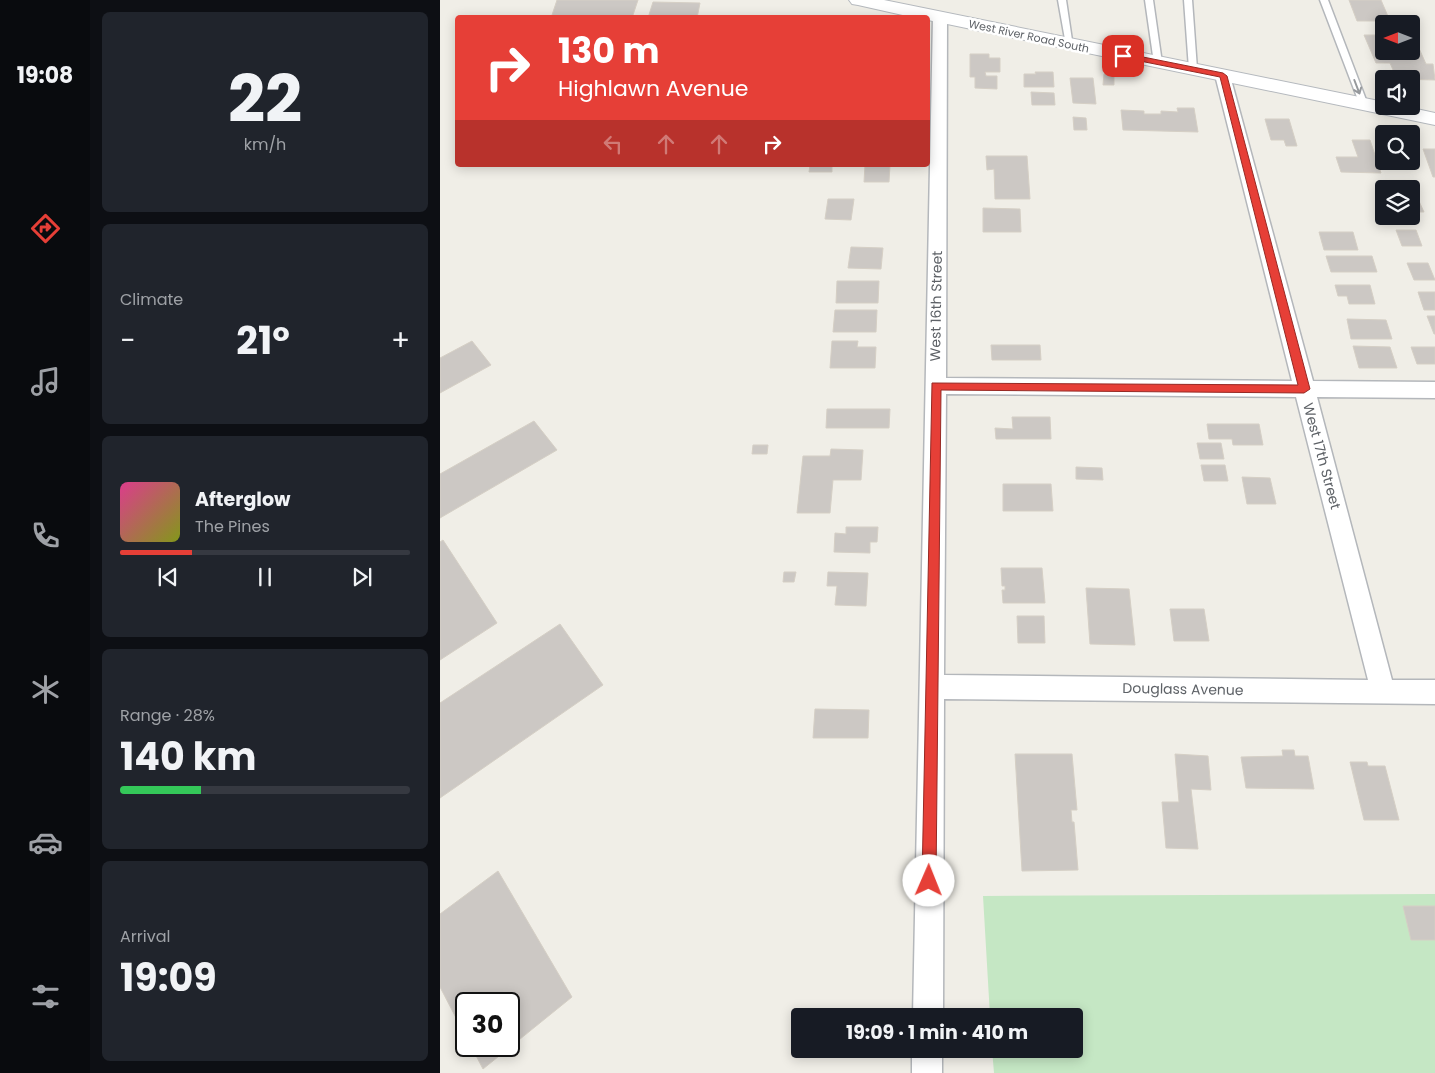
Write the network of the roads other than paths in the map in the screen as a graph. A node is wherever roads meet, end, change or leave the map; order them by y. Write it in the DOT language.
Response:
graph roads {
  1 [pos="858,0"];
  2 [pos="1062,0"];
  3 [pos="1149,0"];
  4 [pos="1188,0"];
  5 [pos="1324,0"];
  6 [pos="940,17"];
  7 [pos="1070,45"];
  8 [pos="1158,62"];
  9 [pos="1193,70"];
  10 [pos="1223,76"];
  11 [pos="1364,105"];
  12 [pos="1435,120"];
  13 [pos="936,386"];
  14 [pos="1304,389"];
  15 [pos="1435,390"];
  16 [pos="932,687"];
  17 [pos="1383,691"];
  18 [pos="1435,692"];
  19 [pos="928,1008"];
  20 [pos="927,1058"];
  21 [pos="927,1073"];
  1 -- 6 [label="main road, West River Road South"];
  2 -- 7 [label="lane"];
  3 -- 8 [label="lane"];
  4 -- 9 [label="lane"];
  5 -- 11 [label="lane, one-way"];
  6 -- 7 [label="main road, West River Road South"];
  6 -- 13 [label="street, West 16th Street"];
  7 -- 8 [label="main road, West River Road South"];
  8 -- 9 [label="main road, West River Road South"];
  9 -- 10 [label="main road, West River Road South"];
  10 -- 11 [label="main road, West River Road South"];
  10 -- 14 [label="street, West 17th Street"];
  11 -- 12 [label="main road, West River Road South"];
  13 -- 14 [label="street"];
  13 -- 16 [label="street, West 16th Street"];
  14 -- 15 [label="street"];
  14 -- 17 [label="street, West 17th Street"];
  16 -- 17 [label="street, Douglass Avenue"];
  16 -- 19 [label="street, West 16th Street"];
  17 -- 18 [label="street, Douglass Avenue"];
  20 -- 21 [label="street"];
}
